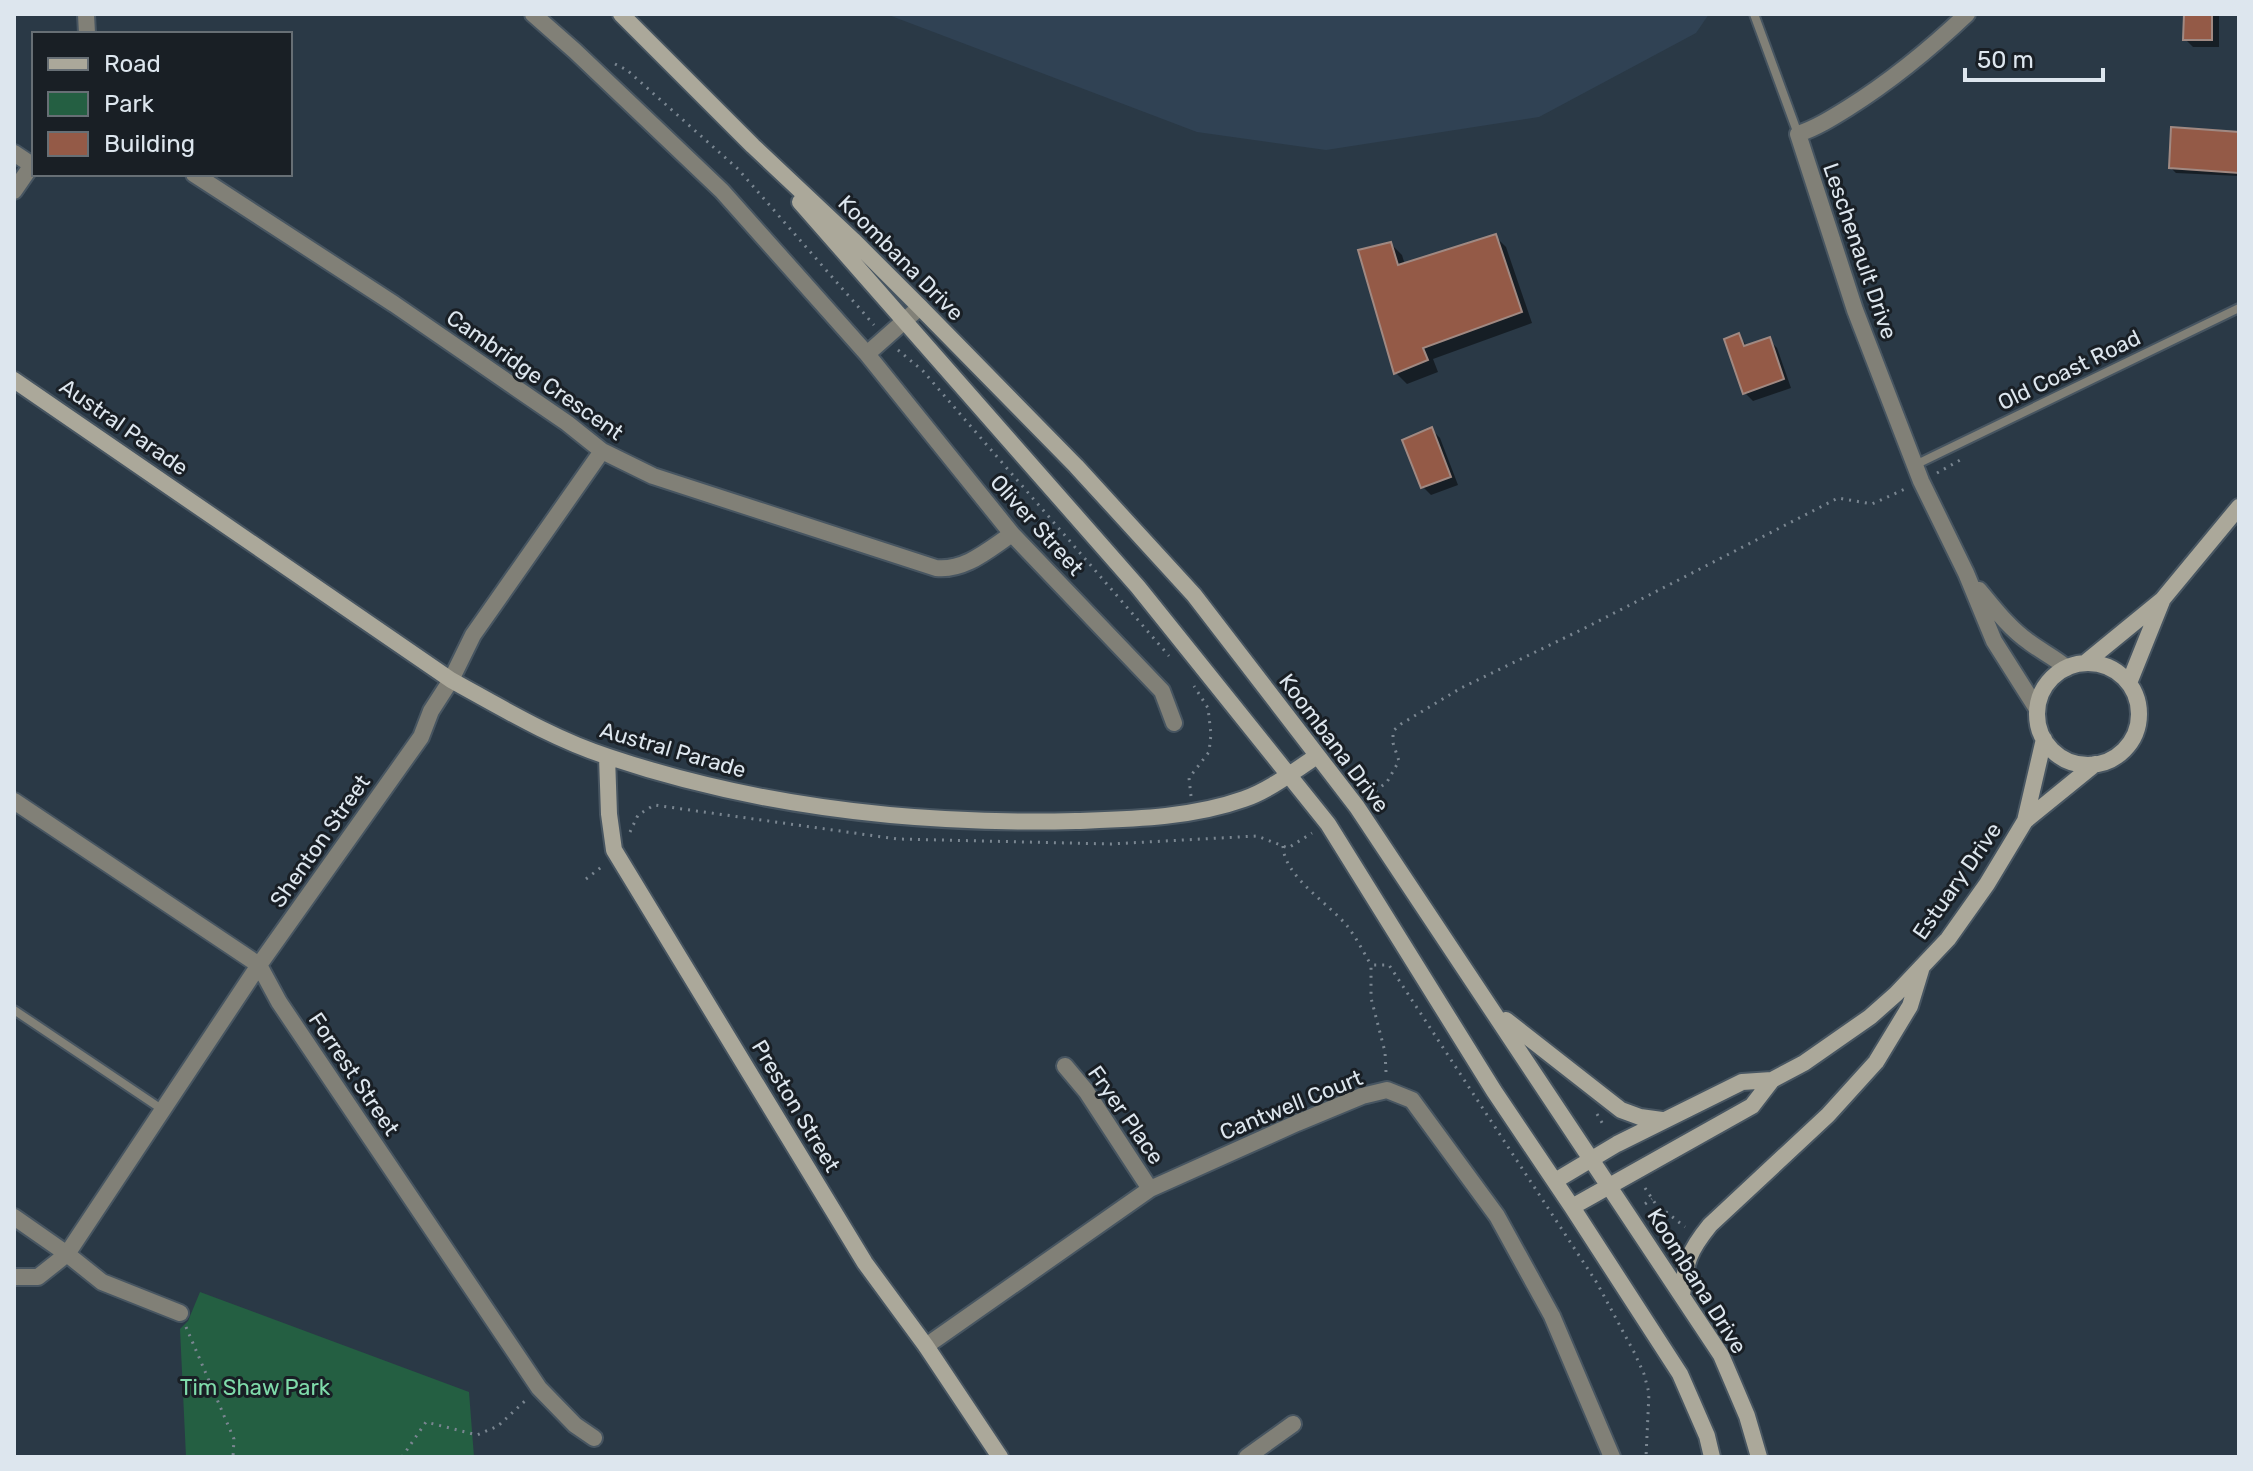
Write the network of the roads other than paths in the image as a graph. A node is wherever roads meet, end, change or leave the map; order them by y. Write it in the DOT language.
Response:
graph roads {
  1 [pos="533,14"];
  2 [pos="621,14"];
  3 [pos="1754,14"];
  4 [pos="1967,14"];
  5 [pos="1798,134"];
  6 [pos="753,146"];
  7 [pos="14,153"];
  8 [pos="32,162"];
  9 [pos="32,164"];
  10 [pos="197,176"];
  11 [pos="14,191"];
  12 [pos="920,307"];
  13 [pos="2239,308"];
  14 [pos="905,321"];
  15 [pos="867,354"];
  16 [pos="14,380"];
  17 [pos="602,451"];
  18 [pos="1918,473"];
  19 [pos="2239,507"];
  20 [pos="1012,534"];
  21 [pos="1966,573"];
  22 [pos="2162,600"];
  23 [pos="2085,663"];
  24 [pos="2067,668"];
  25 [pos="451,680"];
  26 [pos="2129,683"];
  27 [pos="2037,709"];
  28 [pos="1174,723"];
  29 [pos="2044,739"];
  30 [pos="1317,756"];
  31 [pos="607,757"];
  32 [pos="2095,764"];
  33 [pos="1288,776"];
  34 [pos="14,801"];
  35 [pos="2025,821"];
  36 [pos="259,965"];
  37 [pos="1921,968"];
  38 [pos="1492,1009"];
  39 [pos="14,1010"];
  40 [pos="1065,1066"];
  41 [pos="1772,1080"];
  42 [pos="164,1111"];
  43 [pos="1662,1120"];
  44 [pos="1592,1159"];
  45 [pos="1555,1181"];
  46 [pos="1610,1186"];
  47 [pos="1150,1189"];
  48 [pos="1572,1207"];
  49 [pos="14,1217"];
  50 [pos="67,1254"];
  51 [pos="14,1277"];
  52 [pos="1682,1296"];
  53 [pos="180,1313"];
  54 [pos="926,1346"];
  55 [pos="1293,1424"];
  56 [pos="594,1438"];
  57 [pos="1000,1457"];
  58 [pos="1247,1457"];
  59 [pos="1612,1457"];
  60 [pos="1712,1457"];
  61 [pos="1759,1457"];
  1 -- 15 [label="street, Oliver Street"];
  2 -- 6 [label="main road, Koombana Drive"];
  3 -- 5 [label="lane"];
  4 -- 5 [label="street"];
  5 -- 18 [label="street, Leschenault Drive"];
  6 -- 12 [label="main road, Koombana Drive"];
  6 -- 14 [label="main road, Koombana Drive"];
  7 -- 8 [label="street"];
  9 -- 11 [label="street"];
  10 -- 17 [label="street, Cambridge Crescent"];
  12 -- 14 [label="street"];
  12 -- 30 [label="main road, Koombana Drive"];
  13 -- 18 [label="lane, Old Coast Road"];
  14 -- 15 [label="street"];
  14 -- 33 [label="main road, Koombana Drive"];
  15 -- 20 [label="street, Oliver Street"];
  16 -- 25 [label="main road, Austral Parade"];
  17 -- 20 [label="street, Cambridge Crescent"];
  17 -- 25 [label="street, Shenton Street"];
  18 -- 21 [label="street, Leschenault Drive"];
  19 -- 22 [label="main road"];
  20 -- 28 [label="street, Oliver Street"];
  21 -- 24 [label="street, Leschenault Drive"];
  21 -- 27 [label="street, Leschenault Drive"];
  22 -- 23 [label="main road"];
  22 -- 26 [label="main road"];
  23 -- 24 [label="main road"];
  23 -- 26 [label="main road"];
  24 -- 27 [label="main road"];
  25 -- 31 [label="main road, Austral Parade"];
  25 -- 36 [label="street, Shenton Street"];
  26 -- 32 [label="main road"];
  27 -- 29 [label="main road"];
  29 -- 32 [label="main road"];
  29 -- 35 [label="main road, Estuary Drive"];
  30 -- 33 [label="main road, Austral Parade"];
  30 -- 38 [label="main road, Koombana Drive"];
  31 -- 33 [label="main road, Austral Parade"];
  31 -- 54 [label="main road, Preston Street"];
  32 -- 35 [label="main road, Estuary Drive"];
  33 -- 45 [label="main road, Koombana Drive"];
  34 -- 36 [label="street, Forrest Street"];
  35 -- 37 [label="main road, Estuary Drive"];
  36 -- 42 [label="street, Shenton Street"];
  36 -- 56 [label="street, Forrest Street"];
  37 -- 41 [label="main road, Estuary Drive"];
  37 -- 52 [label="main road"];
  38 -- 43 [label="main road"];
  38 -- 44 [label="main road, Koombana Drive"];
  39 -- 42 [label="lane"];
  40 -- 47 [label="street, Fryer Place"];
  41 -- 43 [label="main road, Estuary Drive"];
  41 -- 46 [label="main road, Estuary Drive"];
  42 -- 50 [label="street, Shenton Street"];
  43 -- 44 [label="main road, Estuary Drive"];
  44 -- 45 [label="main road, Estuary Drive"];
  44 -- 46 [label="main road, Koombana Drive"];
  45 -- 48 [label="main road, Koombana Drive"];
  46 -- 48 [label="main road, Estuary Drive"];
  46 -- 52 [label="main road, Koombana Drive"];
  47 -- 54 [label="street, Cantwell Court"];
  47 -- 59 [label="street, Cantwell Court"];
  48 -- 60 [label="main road, Koombana Drive"];
  49 -- 50 [label="street"];
  50 -- 51 [label="street"];
  50 -- 53 [label="street"];
  52 -- 61 [label="main road, Koombana Drive"];
  54 -- 57 [label="main road, Preston Street"];
  55 -- 58 [label="street"];
}
